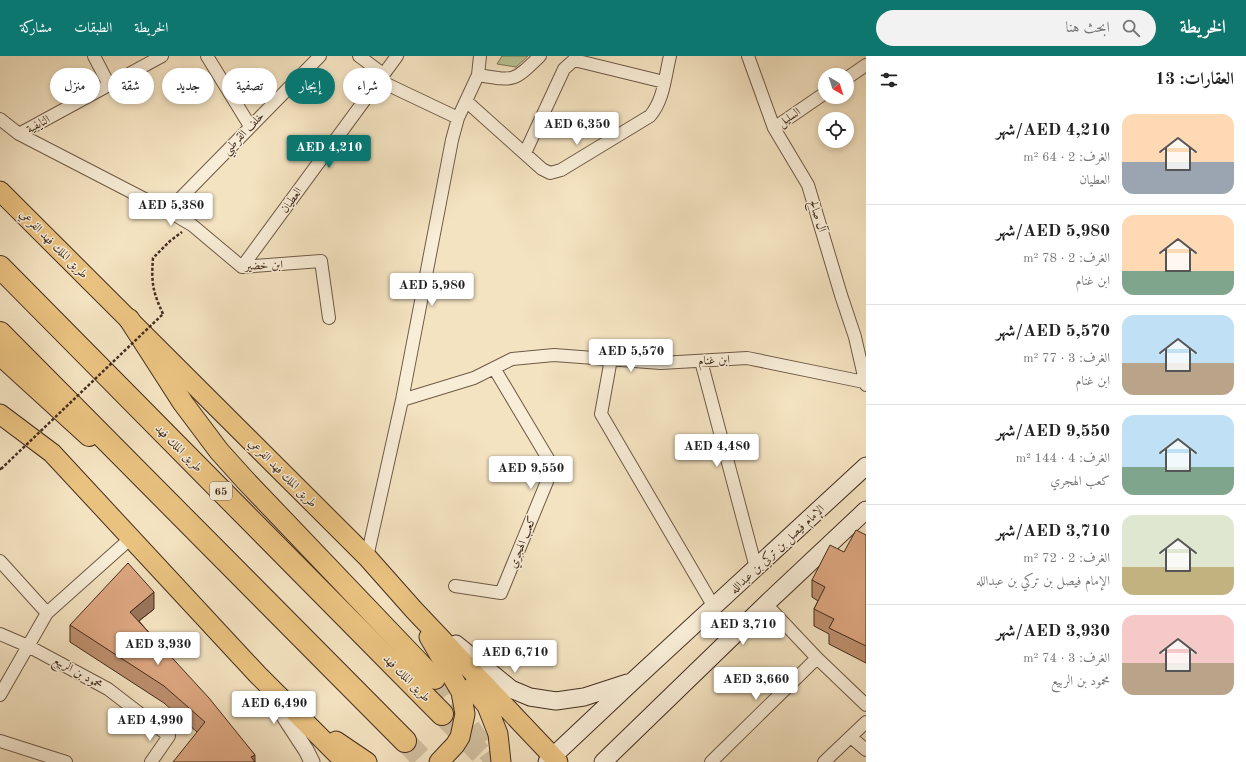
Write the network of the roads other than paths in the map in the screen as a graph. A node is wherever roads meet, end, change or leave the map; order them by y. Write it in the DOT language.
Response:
graph roads {
  1 [pos="94,56"];
  2 [pos="162,56"];
  3 [pos="207,56"];
  4 [pos="320,56"];
  5 [pos="359,56"];
  6 [pos="397,56"];
  7 [pos="480,56"];
  8 [pos="540,56"];
  9 [pos="670,56"];
  10 [pos="748,56"];
  11 [pos="866,65"];
  12 [pos="140,68"];
  13 [pos="371,68"];
  14 [pos="387,68"];
  15 [pos="854,73"];
  16 [pos="478,75"];
  17 [pos="664,82"];
  18 [pos="108,83"];
  19 [pos="392,83"];
  20 [pos="108,86"];
  21 [pos="818,98"];
  22 [pos="466,101"];
  23 [pos="360,104"];
  24 [pos="458,118"];
  25 [pos="0,119"];
  26 [pos="250,126"];
  27 [pos="774,128"];
  28 [pos="19,134"];
  29 [pos="525,153"];
  30 [pos="2,194"];
  31 [pos="168,211"];
  32 [pos="0,267"];
  33 [pos="242,267"];
  34 [pos="329,318"];
  35 [pos="129,319"];
  36 [pos="0,333"];
  37 [pos="0,355"];
  38 [pos="611,359"];
  39 [pos="701,361"];
  40 [pos="494,368"];
  41 [pos="865,384"];
  42 [pos="402,400"];
  43 [pos="0,401"];
  44 [pos="0,414"];
  45 [pos="52,453"];
  46 [pos="866,466"];
  47 [pos="866,510"];
  48 [pos="131,538"];
  49 [pos="218,552"];
  50 [pos="367,557"];
  51 [pos="0,562"];
  52 [pos="756,568"];
  53 [pos="455,586"];
  54 [pos="766,604"];
  55 [pos="714,607"];
  56 [pos="414,610"];
  57 [pos="47,613"];
  58 [pos="0,634"];
  59 [pos="28,646"];
  60 [pos="817,658"];
  61 [pos="258,675"];
  62 [pos="435,678"];
  63 [pos="633,681"];
  64 [pos="0,695"];
  65 [pos="866,705"];
  66 [pos="442,714"];
  67 [pos="303,718"];
  68 [pos="866,722"];
  69 [pos="851,737"];
  70 [pos="0,741"];
  71 [pos="404,741"];
  72 [pos="866,750"];
  73 [pos="552,761"];
  74 [pos="66,762"];
  75 [pos="151,762"];
  76 [pos="312,762"];
  77 [pos="346,762"];
  78 [pos="359,762"];
  79 [pos="367,762"];
  80 [pos="439,762"];
  81 [pos="501,762"];
  82 [pos="603,762"];
  83 [pos="712,762"];
  84 [pos="824,762"];
  1 -- 18 [label="street"];
  2 -- 12 [label="street, النايفية"];
  3 -- 26 [label="street"];
  4 -- 26 [label="street, خلف القرطبي"];
  5 -- 13 [label="street"];
  6 -- 14 [label="street, العطيان"];
  7 -- 16 [label="street"];
  8 -- 16 [label="street"];
  9 -- 17 [label="street"];
  10 -- 27 [label="street, آل صالح"];
  11 -- 15 [label="street"];
  16 -- 22 [label="street"];
  17 -- 29 [label="street"];
  17 -- 29 [label="street"];
  19 -- 24 [label="street"];
  20 -- 28 [label="street, النايفية"];
  21 -- 27 [label="street, السليل"];
  22 -- 24 [label="street"];
  22 -- 29 [label="street"];
  23 -- 33 [label="street, العطيان"];
  24 -- 42 [label="street"];
  25 -- 28 [label="street, ابن خضير"];
  26 -- 31 [label="street, خلف القرطبي"];
  27 -- 41 [label="street, آل صالح"];
  28 -- 31 [label="street, ابن خضير"];
  30 -- 35 [label="main road, طريق الملك فهد الفرعي"];
  31 -- 33 [label="street, ابن خضير"];
  32 -- 66 [label="highway, طريق الملك فهد / 65"];
  33 -- 34 [label="street, ابن خضير"];
  35 -- 50 [label="main road, طريق الملك فهد الفرعي"];
  35 -- 62 [label="highway"];
  36 -- 49 [label="highway"];
  37 -- 49 [label="highway"];
  38 -- 39 [label="street, ابن غنام"];
  38 -- 40 [label="street, ابن غنام"];
  38 -- 55 [label="street"];
  39 -- 41 [label="street, ابن غنام"];
  39 -- 52 [label="street"];
  40 -- 42 [label="street, ابن غنام"];
  40 -- 53 [label="street, كعب الهجري"];
  42 -- 50 [label="street"];
  43 -- 45 [label="main road"];
  44 -- 45 [label="main road"];
  45 -- 48 [label="main road"];
  46 -- 52 [label="main road, الإمام فيصل بن تركي بن عبدالله"];
  47 -- 54 [label="main road"];
  48 -- 57 [label="street"];
  48 -- 61 [label="main road"];
  49 -- 71 [label="highway"];
  50 -- 56 [label="main road, طريق الملك فهد الفرعي"];
  51 -- 57 [label="street"];
  52 -- 55 [label="main road, الإمام فيصل بن تركي بن عبدالله"];
  54 -- 60 [label="street"];
  54 -- 82 [label="main road"];
  55 -- 63 [label="main road, الإمام فيصل بن تركي بن عبدالله"];
  56 -- 63 [label="main road"];
  56 -- 73 [label="main road, طريق الملك فهد الفرعي"];
  56 -- 80 [label="main road"];
  56 -- 81 [label="main road"];
  57 -- 59 [label="street"];
  58 -- 59 [label="street, محمود بن الربيع"];
  59 -- 64 [label="street"];
  59 -- 75 [label="street, محمود بن الربيع"];
  60 -- 65 [label="street"];
  60 -- 83 [label="street"];
  61 -- 67 [label="main road"];
  61 -- 76 [label="street"];
  63 -- 73 [label="main road, الإمام فيصل بن تركي بن عبدالله"];
  67 -- 77 [label="main road"];
  67 -- 78 [label="main road"];
  67 -- 79 [label="main road"];
  68 -- 69 [label="street"];
  69 -- 72 [label="street"];
  69 -- 84 [label="street"];
  70 -- 74 [label="street"];
}
